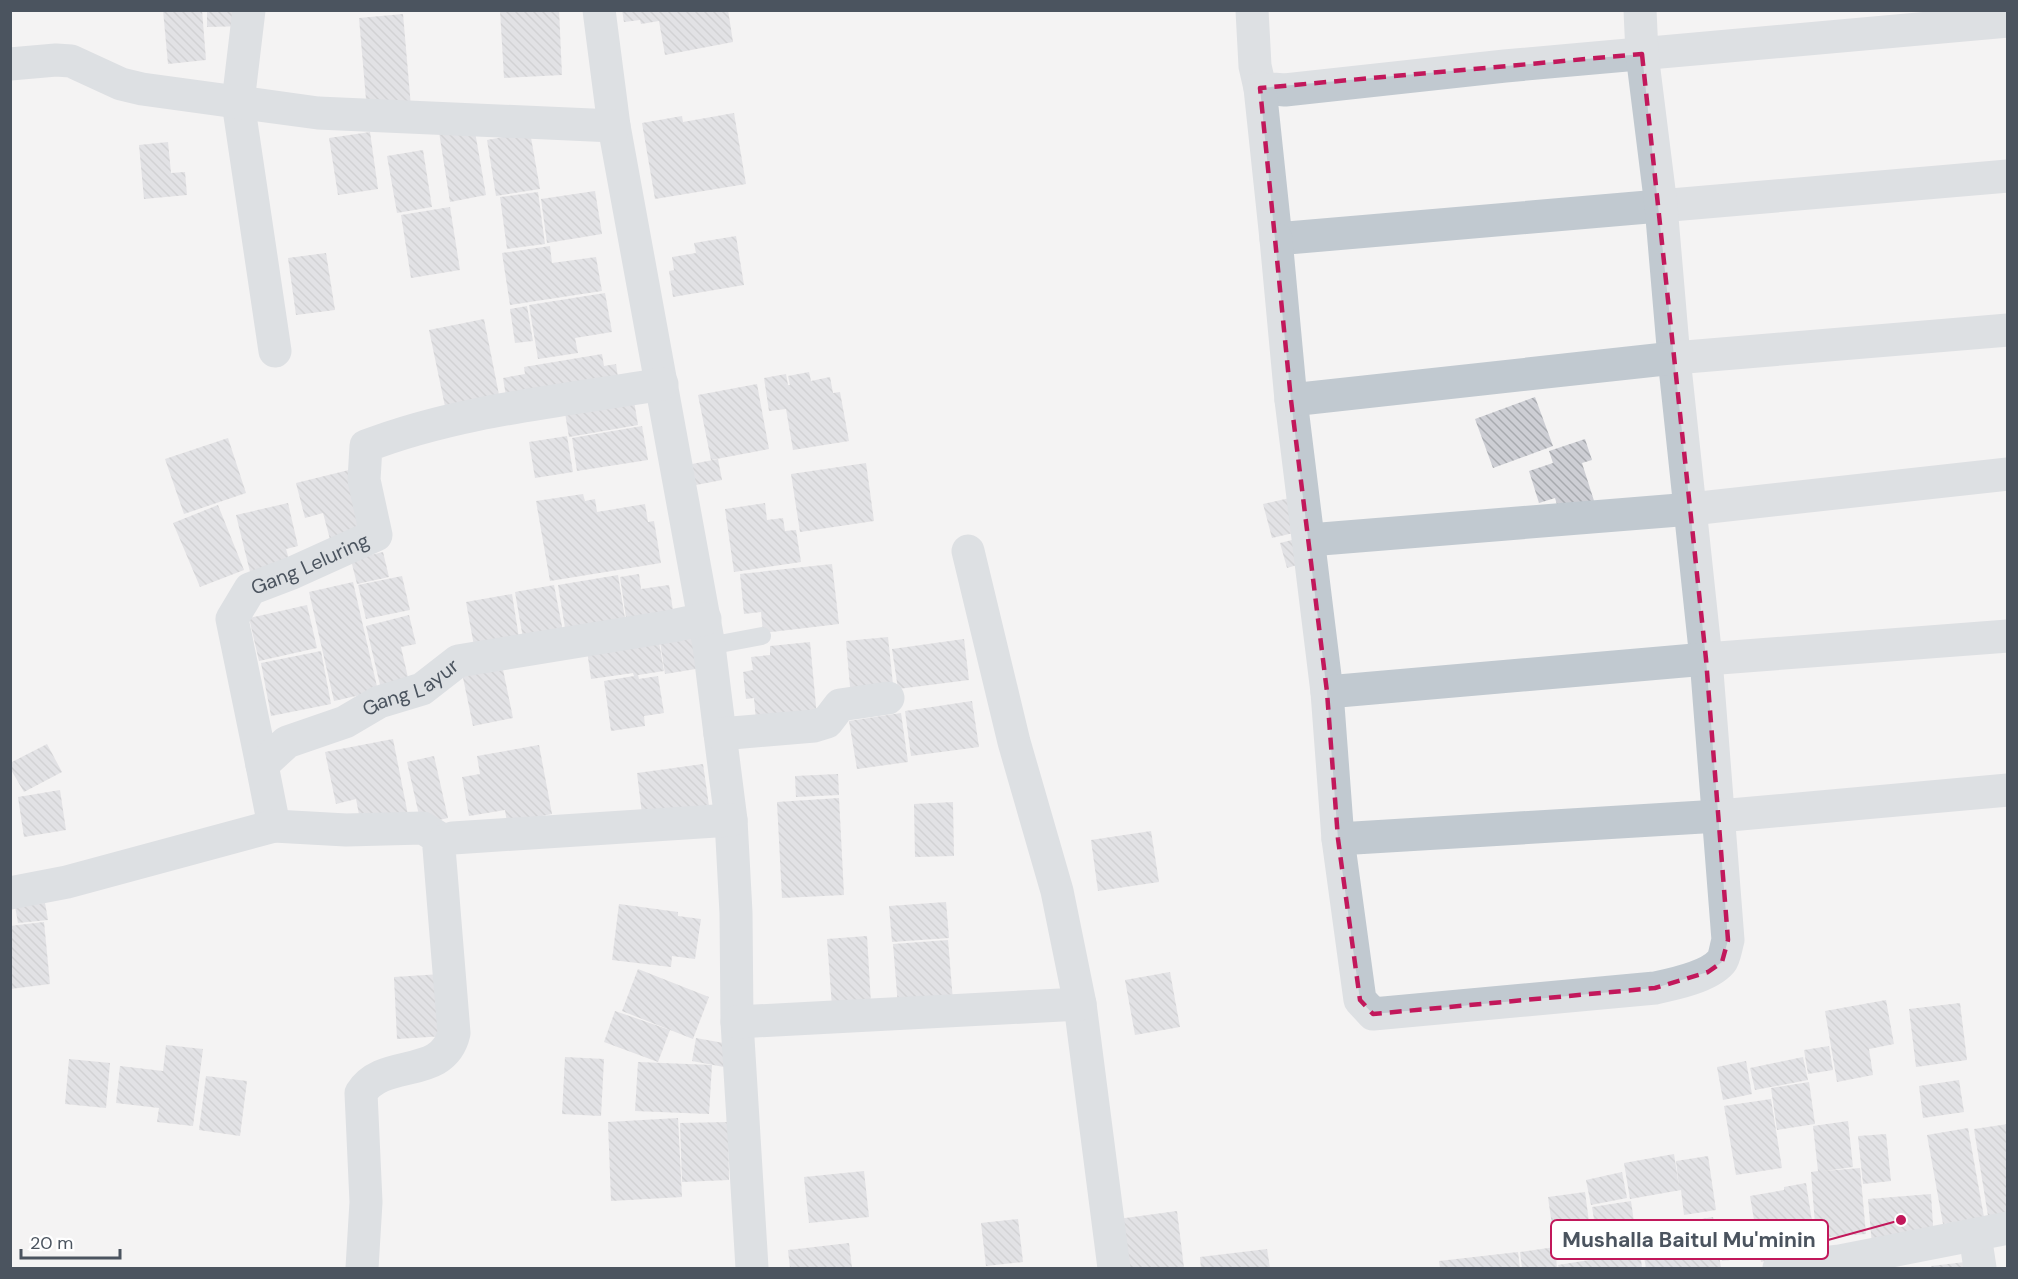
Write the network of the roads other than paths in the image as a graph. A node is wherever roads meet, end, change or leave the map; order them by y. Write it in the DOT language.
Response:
graph roads {
  1 [pos="249,10"];
  2 [pos="599,10"];
  3 [pos="1252,10"];
  4 [pos="1640,10"];
  5 [pos="2007,21"];
  6 [pos="1642,54"];
  7 [pos="10,64"];
  8 [pos="1260,88"];
  9 [pos="238,102"];
  10 [pos="614,126"];
  11 [pos="2007,176"];
  12 [pos="1661,206"];
  13 [pos="1276,239"];
  14 [pos="2007,330"];
  15 [pos="275,351"];
  16 [pos="1674,358"];
  17 [pos="662,384"];
  18 [pos="1291,400"];
  19 [pos="2007,474"];
  20 [pos="1691,509"];
  21 [pos="1309,540"];
  22 [pos="968,551"];
  23 [pos="707,632"];
  24 [pos="762,636"];
  25 [pos="2007,636"];
  26 [pos="1706,659"];
  27 [pos="1327,692"];
  28 [pos="888,698"];
  29 [pos="720,734"];
  30 [pos="262,765"];
  31 [pos="2007,790"];
  32 [pos="1719,816"];
  33 [pos="731,820"];
  34 [pos="274,826"];
  35 [pos="1338,839"];
  36 [pos="444,841"];
  37 [pos="10,893"];
  38 [pos="1080,1004"];
  39 [pos="736,1022"];
  40 [pos="2007,1228"];
  41 [pos="1975,1235"];
  42 [pos="362,1269"];
  43 [pos="752,1269"];
  44 [pos="1114,1269"];
  45 [pos="1779,1269"];
  46 [pos="1980,1269"];
  1 -- 9 [label="street"];
  2 -- 10 [label="street"];
  3 -- 8 [label="street"];
  4 -- 6 [label="street"];
  5 -- 6 [label="street"];
  6 -- 8 [label="street"];
  6 -- 12 [label="street"];
  7 -- 9 [label="street"];
  8 -- 13 [label="street"];
  9 -- 10 [label="street"];
  9 -- 15 [label="street"];
  10 -- 17 [label="street"];
  11 -- 12 [label="street"];
  12 -- 13 [label="street"];
  12 -- 16 [label="street"];
  13 -- 18 [label="street"];
  14 -- 16 [label="street"];
  16 -- 18 [label="street"];
  16 -- 20 [label="street"];
  17 -- 23 [label="street"];
  17 -- 30 [label="street, Gang Leluring"];
  18 -- 21 [label="street"];
  19 -- 20 [label="street"];
  20 -- 21 [label="street"];
  20 -- 26 [label="street"];
  21 -- 27 [label="street"];
  22 -- 38 [label="street"];
  23 -- 24 [label="lane"];
  23 -- 29 [label="street"];
  23 -- 30 [label="street, Gang Layur"];
  25 -- 26 [label="street"];
  26 -- 27 [label="street"];
  26 -- 32 [label="street"];
  27 -- 35 [label="street"];
  28 -- 29 [label="street"];
  29 -- 33 [label="street"];
  30 -- 34 [label="street"];
  31 -- 32 [label="street"];
  32 -- 35 [label="street"];
  32 -- 35 [label="street"];
  33 -- 36 [label="street"];
  33 -- 39 [label="street"];
  34 -- 36 [label="street"];
  34 -- 37 [label="street"];
  36 -- 42 [label="street"];
  38 -- 39 [label="street"];
  38 -- 44 [label="street"];
  39 -- 43 [label="street"];
  40 -- 41 [label="street"];
  41 -- 45 [label="street"];
  41 -- 46 [label="street"];
}
